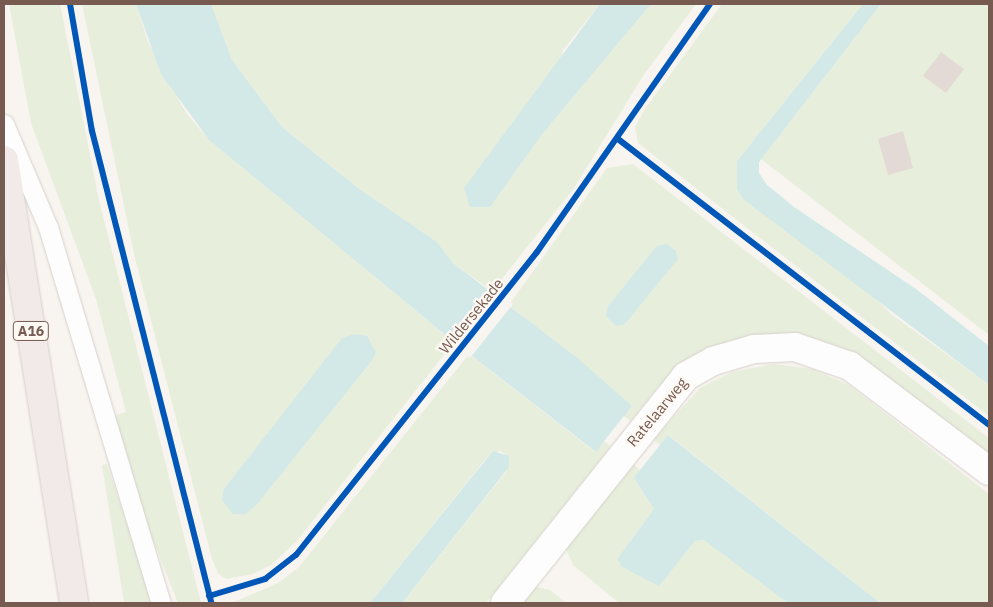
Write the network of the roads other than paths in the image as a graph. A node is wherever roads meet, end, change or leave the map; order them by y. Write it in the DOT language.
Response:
graph roads {
  1 [pos="4,124"];
  2 [pos="4,160"];
  3 [pos="989,471"];
  4 [pos="74,603"];
  5 [pos="161,603"];
  6 [pos="505,603"];
  1 -- 5 [label="lane"];
  2 -- 4 [label="highway, A16"];
  3 -- 6 [label="street, Ratelaarweg"];
}
